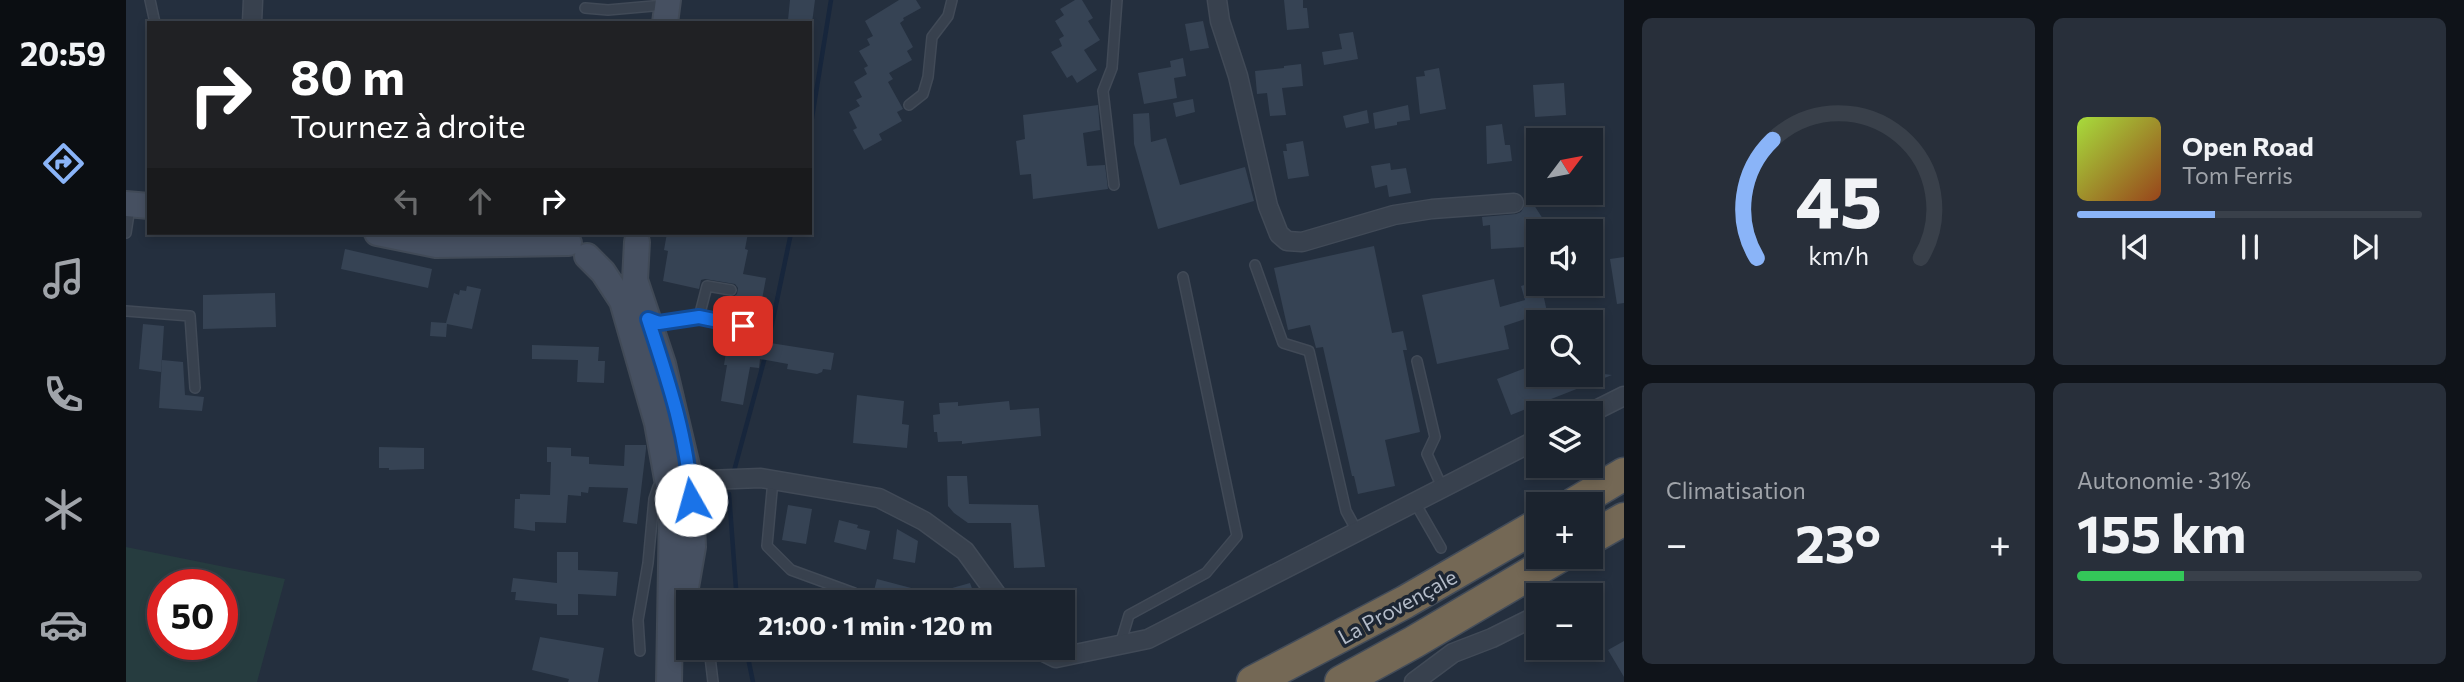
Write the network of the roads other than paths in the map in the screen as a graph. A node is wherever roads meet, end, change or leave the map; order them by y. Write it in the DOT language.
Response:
graph roads {
  1 [pos="150,0"];
  2 [pos="253,0"];
  3 [pos="952,0"];
  4 [pos="1117,0"];
  5 [pos="1217,0"];
  6 [pos="660,7"];
  7 [pos="585,8"];
  8 [pos="155,21"];
  9 [pos="252,21"];
  10 [pos="909,105"];
  11 [pos="1114,184"];
  12 [pos="1514,203"];
  13 [pos="135,205"];
  14 [pos="126,233"];
  15 [pos="387,235"];
  16 [pos="507,235"];
  17 [pos="640,238"];
  18 [pos="487,243"];
  19 [pos="573,244"];
  20 [pos="1255,265"];
  21 [pos="1183,276"];
  22 [pos="731,290"];
  23 [pos="622,301"];
  24 [pos="126,311"];
  25 [pos="699,317"];
  26 [pos="648,319"];
  27 [pos="743,326"];
  28 [pos="1417,361"];
  29 [pos="195,388"];
  30 [pos="1624,396"];
  31 [pos="1603,406"];
  32 [pos="1526,445"];
  33 [pos="1624,474"];
  34 [pos="773,480"];
  35 [pos="679,481"];
  36 [pos="1443,487"];
  37 [pos="1594,492"];
  38 [pos="1414,502"];
  39 [pos="1624,519"];
  40 [pos="671,531"];
  41 [pos="1357,531"];
  42 [pos="1603,531"];
  43 [pos="1526,532"];
  44 [pos="1441,548"];
  45 [pos="1538,569"];
  46 [pos="682,590"];
  47 [pos="688,590"];
  48 [pos="846,590"];
  49 [pos="993,590"];
  50 [pos="1526,622"];
  51 [pos="676,638"];
  52 [pos="1120,645"];
  53 [pos="640,651"];
  54 [pos="1075,654"];
  55 [pos="670,657"];
  56 [pos="710,660"];
  57 [pos="669,682"];
  58 [pos="713,682"];
  59 [pos="1253,682"];
  60 [pos="1341,682"];
  61 [pos="1414,682"];
  1 -- 8 [label="lane"];
  2 -- 9 [label="street"];
  3 -- 10 [label="lane"];
  4 -- 11 [label="lane"];
  5 -- 12 [label="street"];
  6 -- 7 [label="lane"];
  13 -- 14 [label="lane"];
  15 -- 18 [label="main road"];
  16 -- 18 [label="main road"];
  17 -- 19 [label="main road"];
  17 -- 26 [label="main road"];
  18 -- 19 [label="main road"];
  19 -- 23 [label="main road"];
  20 -- 41 [label="lane"];
  21 -- 52 [label="lane"];
  22 -- 25 [label="lane"];
  23 -- 26 [label="lane"];
  23 -- 35 [label="main road"];
  24 -- 29 [label="lane"];
  25 -- 26 [label="lane"];
  25 -- 27 [label="lane"];
  26 -- 35 [label="main road"];
  28 -- 36 [label="lane"];
  30 -- 31 [label="street"];
  32 -- 36 [label="street"];
  33 -- 37 [label="highway"];
  34 -- 35 [label="street"];
  34 -- 48 [label="lane"];
  34 -- 49 [label="street"];
  35 -- 40 [label="main road"];
  35 -- 47 [label="main road"];
  35 -- 53 [label="lane"];
  36 -- 38 [label="street"];
  38 -- 41 [label="street"];
  38 -- 44 [label="lane"];
  39 -- 42 [label="highway"];
  40 -- 46 [label="lane"];
  40 -- 55 [label="main road"];
  41 -- 52 [label="street"];
  43 -- 59 [label="highway, La Provençale"];
  45 -- 60 [label="highway, La Provençale"];
  50 -- 61 [label="street"];
  51 -- 55 [label="main road"];
  52 -- 54 [label="street"];
  55 -- 57 [label="main road"];
  56 -- 58 [label="lane"];
}
